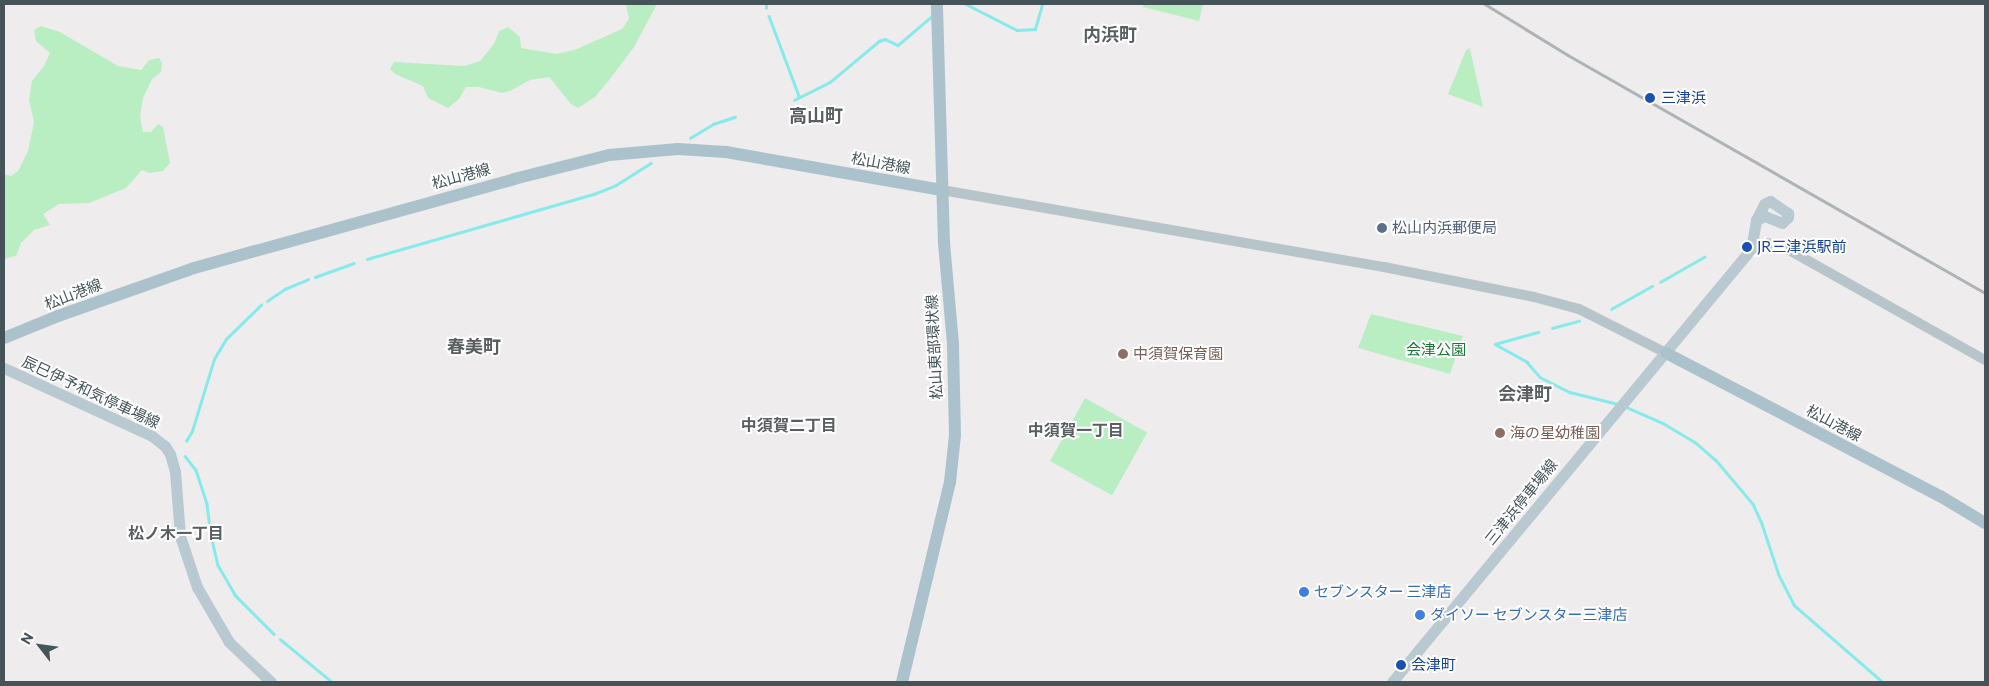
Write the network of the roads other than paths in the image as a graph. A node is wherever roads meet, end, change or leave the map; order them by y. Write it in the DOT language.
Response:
graph roads {
  1 [pos="937,4"];
  2 [pos="942,190"];
  3 [pos="1756,220"];
  4 [pos="1751,249"];
  5 [pos="4,338"];
  6 [pos="1666,353"];
  7 [pos="1985,360"];
  8 [pos="4,368"];
  9 [pos="1985,523"];
  10 [pos="271,682"];
  11 [pos="902,682"];
  12 [pos="1392,682"];
  1 -- 2 [label="main road, 松山東部環状線"];
  2 -- 5 [label="main road, 松山港線"];
  2 -- 6 [label="street"];
  2 -- 11 [label="main road, 松山東部環状線"];
  3 -- 4 [label="main road, 三津浜停車場線"];
  4 -- 6 [label="main road, 三津浜停車場線"];
  4 -- 7 [label="street"];
  6 -- 9 [label="main road, 松山港線"];
  6 -- 12 [label="main road, 三津浜停車場線"];
  8 -- 10 [label="main road, 辰巳伊予和気停車場線"];
}
